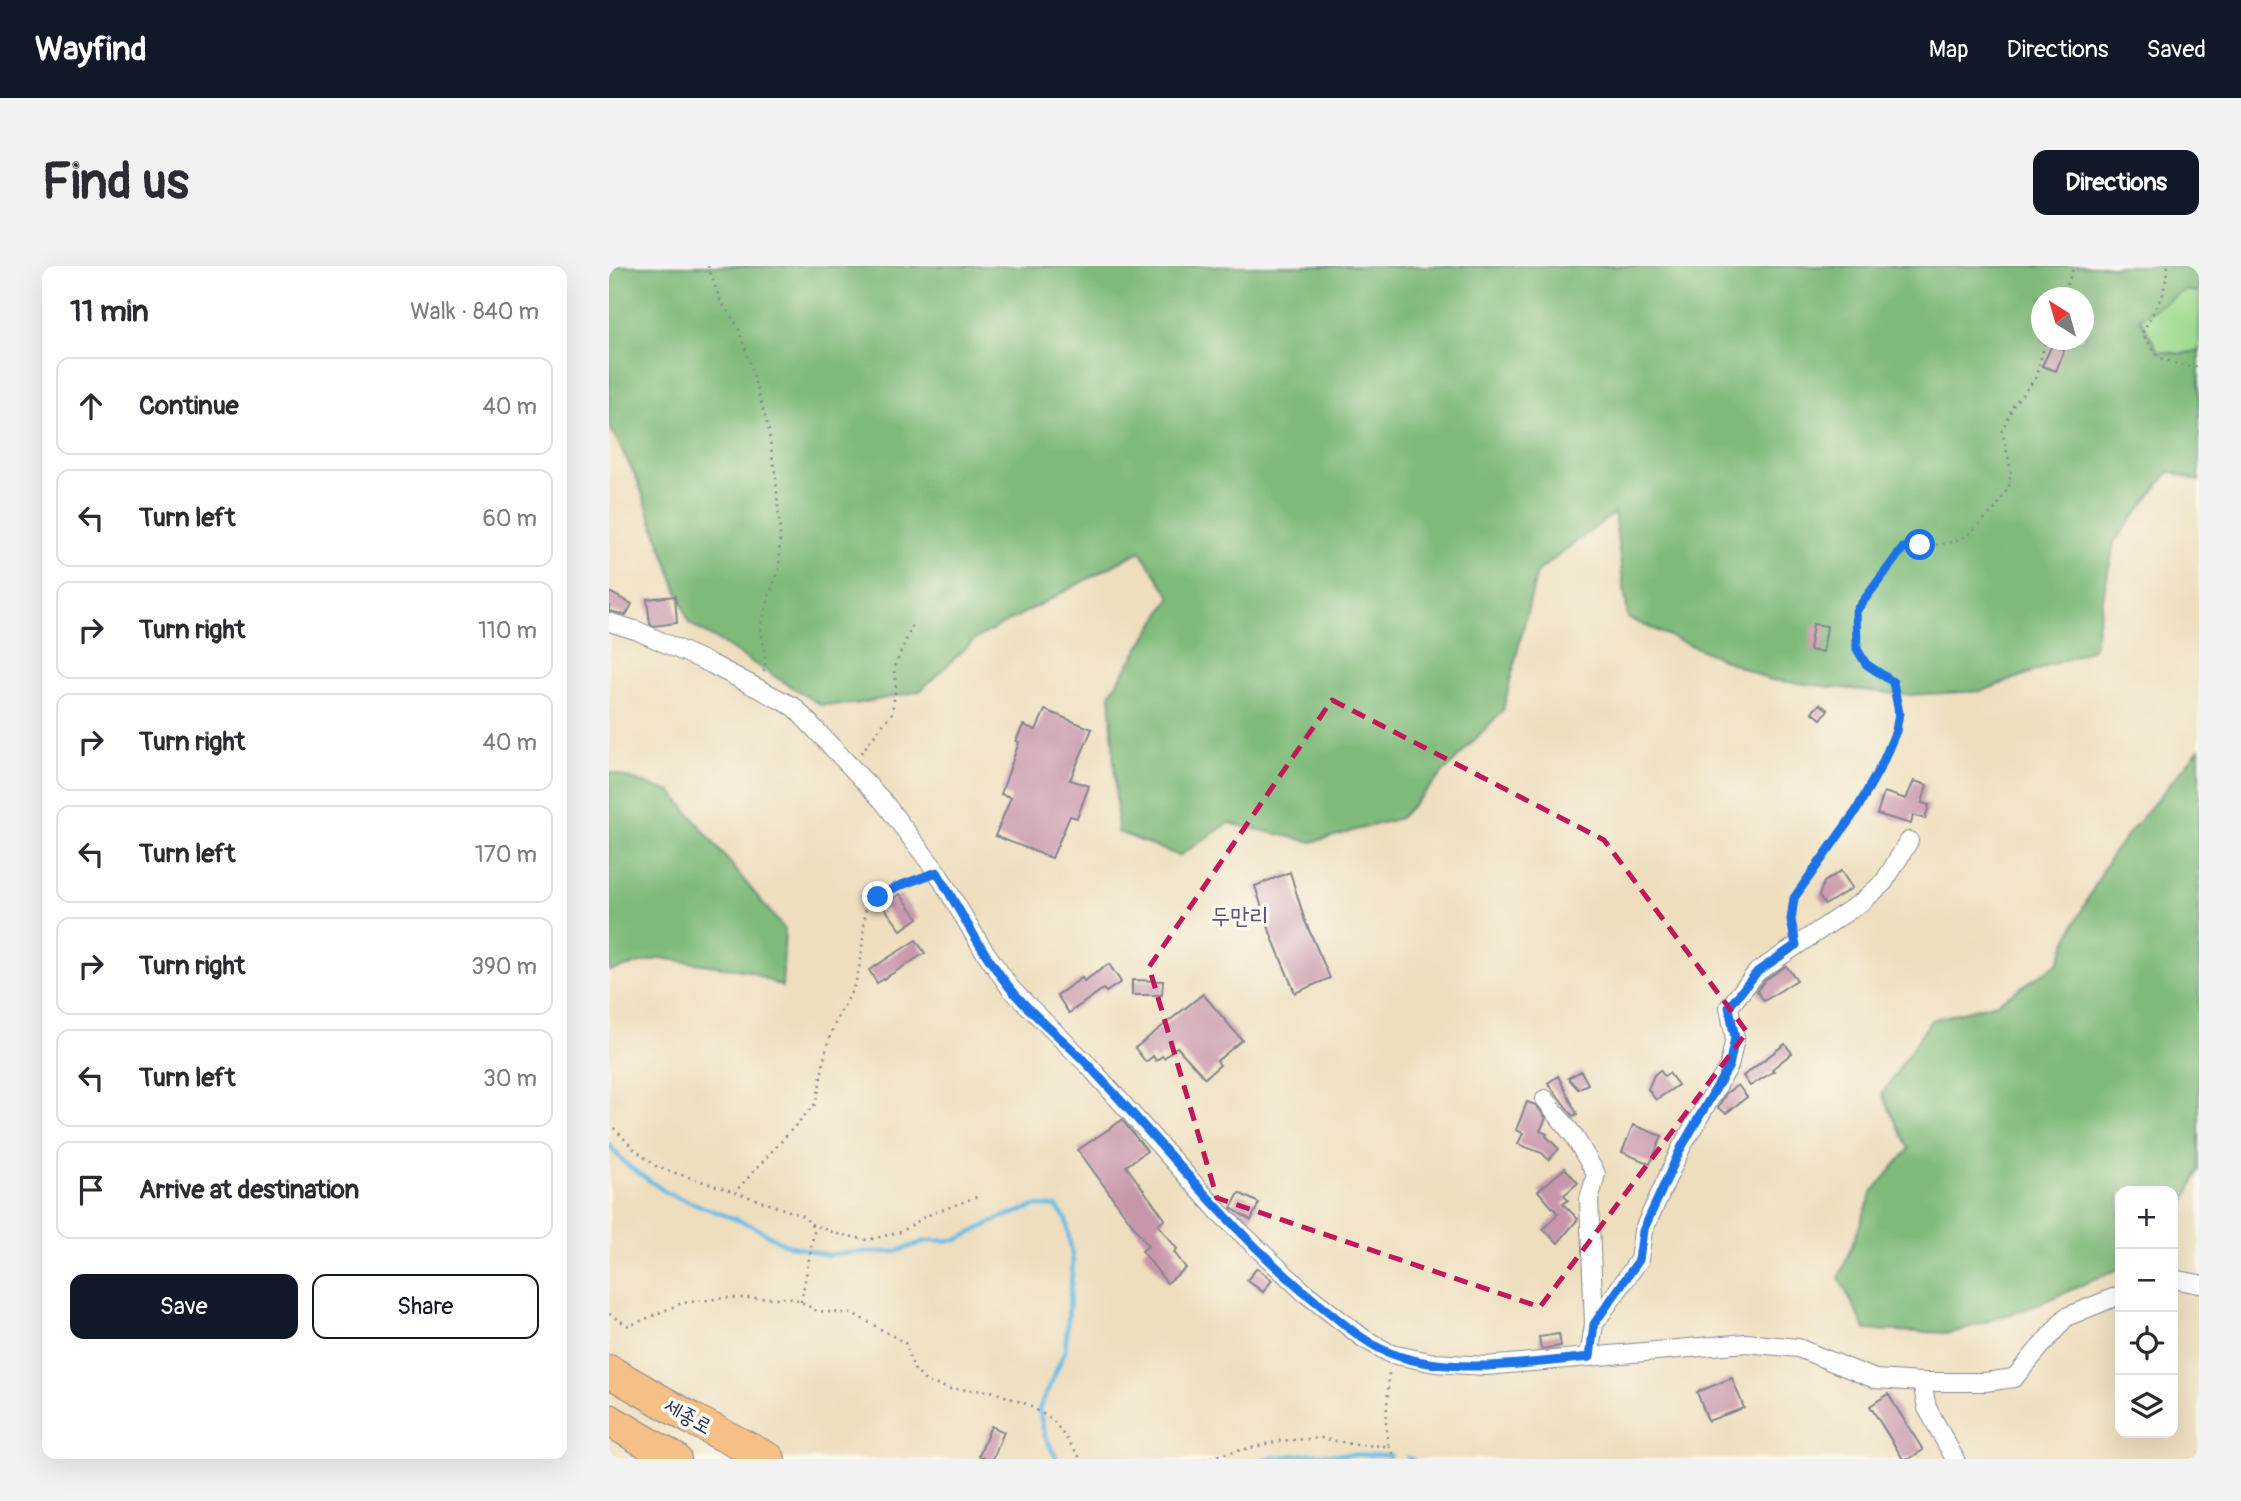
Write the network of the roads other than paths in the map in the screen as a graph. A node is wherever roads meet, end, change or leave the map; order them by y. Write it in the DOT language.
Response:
graph roads {
  1 [pos="609,622"];
  2 [pos="1909,841"];
  3 [pos="1545,1099"];
  4 [pos="2178,1280"];
  5 [pos="2199,1284"];
  6 [pos="2115,1296"];
  7 [pos="1594,1324"];
  8 [pos="1590,1357"];
  9 [pos="609,1371"];
  10 [pos="1922,1382"];
  11 [pos="609,1420"];
  12 [pos="675,1459"];
  13 [pos="769,1459"];
  14 [pos="1955,1459"];
  1 -- 8 [label="street"];
  2 -- 7 [label="street"];
  3 -- 7 [label="street"];
  4 -- 5 [label="street"];
  6 -- 10 [label="street"];
  7 -- 8 [label="street"];
  8 -- 10 [label="street"];
  9 -- 13 [label="highway, 세종로"];
  10 -- 14 [label="street"];
  11 -- 12 [label="highway, 세종로"];
}
